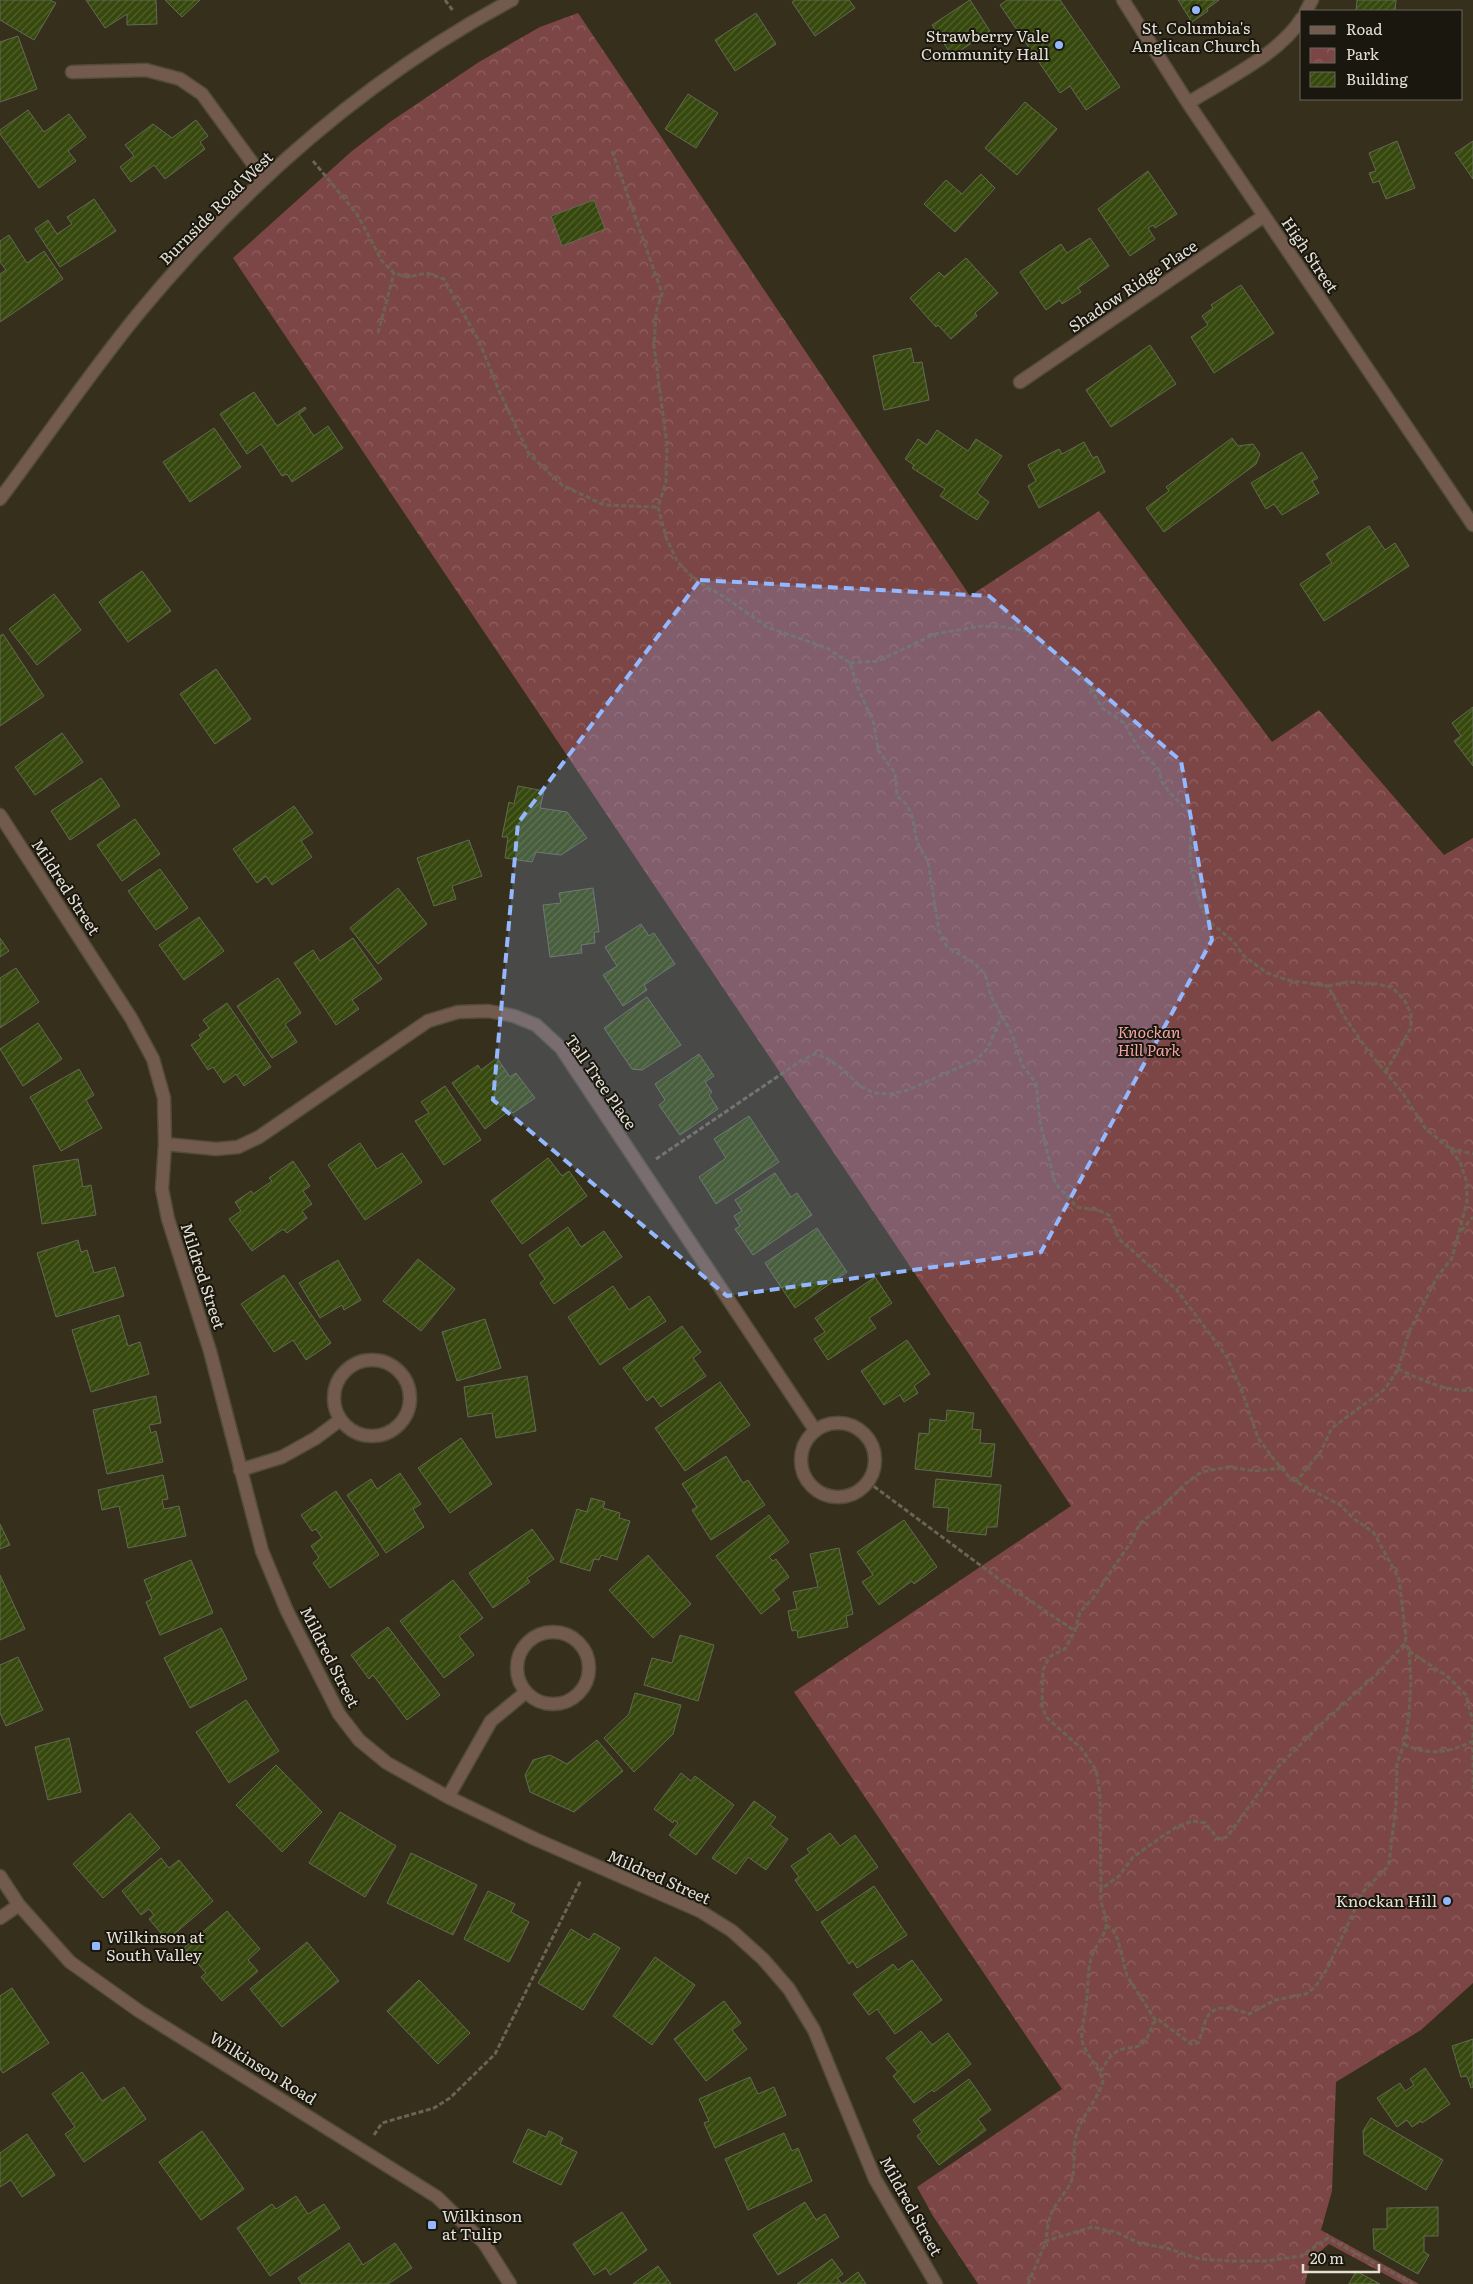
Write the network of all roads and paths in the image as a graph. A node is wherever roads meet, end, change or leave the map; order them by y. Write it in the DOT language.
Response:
graph roads {
  1 [pos="512,0"];
  2 [pos="1123,0"];
  3 [pos="1300,21"];
  4 [pos="72,72"];
  5 [pos="1188,103"];
  6 [pos="301,147"];
  7 [pos="612,151"];
  8 [pos="264,179"];
  9 [pos="1264,216"];
  10 [pos="394,273"];
  11 [pos="378,333"];
  12 [pos="1020,382"];
  13 [pos="0,499"];
  14 [pos="658,507"];
  15 [pos="1473,525"];
  16 [pos="850,663"];
  17 [pos="0,815"];
  18 [pos="1328,986"];
  19 [pos="1002,1015"];
  20 [pos="1385,1073"];
  21 [pos="165,1144"];
  22 [pos="1449,1148"];
  23 [pos="1473,1154"];
  24 [pos="640,1170"];
  25 [pos="1473,1217"];
  26 [pos="1461,1231"];
  27 [pos="1398,1369"];
  28 [pos="1473,1390"];
  29 [pos="340,1420"];
  30 [pos="815,1430"];
  31 [pos="1281,1468"];
  32 [pos="240,1470"];
  33 [pos="868,1482"];
  34 [pos="1296,1482"];
  35 [pos="1075,1631"];
  36 [pos="1405,1643"];
  37 [pos="1409,1651"];
  38 [pos="526,1692"];
  39 [pos="1473,1723"];
  40 [pos="1473,1741"];
  41 [pos="1404,1744"];
  42 [pos="1473,1789"];
  43 [pos="448,1797"];
  44 [pos="589,1864"];
  45 [pos="0,1876"];
  46 [pos="1102,1889"];
  47 [pos="19,1905"];
  48 [pos="0,1918"];
  49 [pos="1106,1925"];
  50 [pos="1156,2021"];
  51 [pos="1100,2071"];
  52 [pos="382,2123"];
  53 [pos="1046,2241"];
  54 [pos="510,2284"];
  55 [pos="936,2284"];
  56 [pos="1028,2284"];
  57 [pos="1413,2284"];
  1 -- 6 [label="street, Burnside Road West"];
  2 -- 5 [label="street, High Street"];
  3 -- 5 [label="street"];
  4 -- 8 [label="street"];
  5 -- 9 [label="street, High Street"];
  6 -- 8 [label="street, Burnside Road West"];
  6 -- 10 [label="path"];
  7 -- 14 [label="path"];
  8 -- 13 [label="street, Burnside Road West"];
  9 -- 12 [label="street, Shadow Ridge Place"];
  9 -- 15 [label="street, High Street"];
  10 -- 11 [label="path"];
  10 -- 14 [label="path"];
  14 -- 16 [label="path"];
  16 -- 18 [label="path"];
  16 -- 19 [label="path"];
  17 -- 21 [label="street, Mildred Street"];
  18 -- 20 [label="path"];
  18 -- 20 [label="path"];
  19 -- 24 [label="path"];
  19 -- 31 [label="path"];
  20 -- 22 [label="path"];
  21 -- 24 [label="street, Tall Tree Place"];
  21 -- 32 [label="street, Mildred Street"];
  22 -- 23 [label="path"];
  22 -- 26 [label="path"];
  24 -- 30 [label="street, Tall Tree Place"];
  25 -- 26 [label="path"];
  26 -- 27 [label="path"];
  27 -- 28 [label="path"];
  27 -- 34 [label="path"];
  29 -- 29 [label="street"];
  29 -- 32 [label="street"];
  30 -- 33 [label="street"];
  30 -- 33 [label="street"];
  31 -- 34 [label="path"];
  31 -- 35 [label="path"];
  32 -- 43 [label="street, Mildred Street"];
  33 -- 35 [label="path"];
  34 -- 36 [label="path"];
  35 -- 46 [label="path"];
  36 -- 37 [label="path"];
  36 -- 46 [label="path"];
  37 -- 39 [label="path"];
  37 -- 41 [label="path"];
  38 -- 38 [label="street"];
  38 -- 43 [label="street"];
  39 -- 40 [label="path"];
  40 -- 41 [label="path"];
  40 -- 42 [label="path"];
  41 -- 50 [label="path"];
  43 -- 44 [label="street, Mildred Street"];
  44 -- 52 [label="path"];
  44 -- 55 [label="street, Mildred Street"];
  45 -- 47 [label="street, Wilkinson Road"];
  46 -- 49 [label="path"];
  47 -- 48 [label="street"];
  47 -- 54 [label="street, Wilkinson Road"];
  49 -- 50 [label="path"];
  49 -- 51 [label="path"];
  50 -- 51 [label="path"];
  51 -- 53 [label="path"];
  53 -- 56 [label="path"];
  53 -- 57 [label="path"];
}
